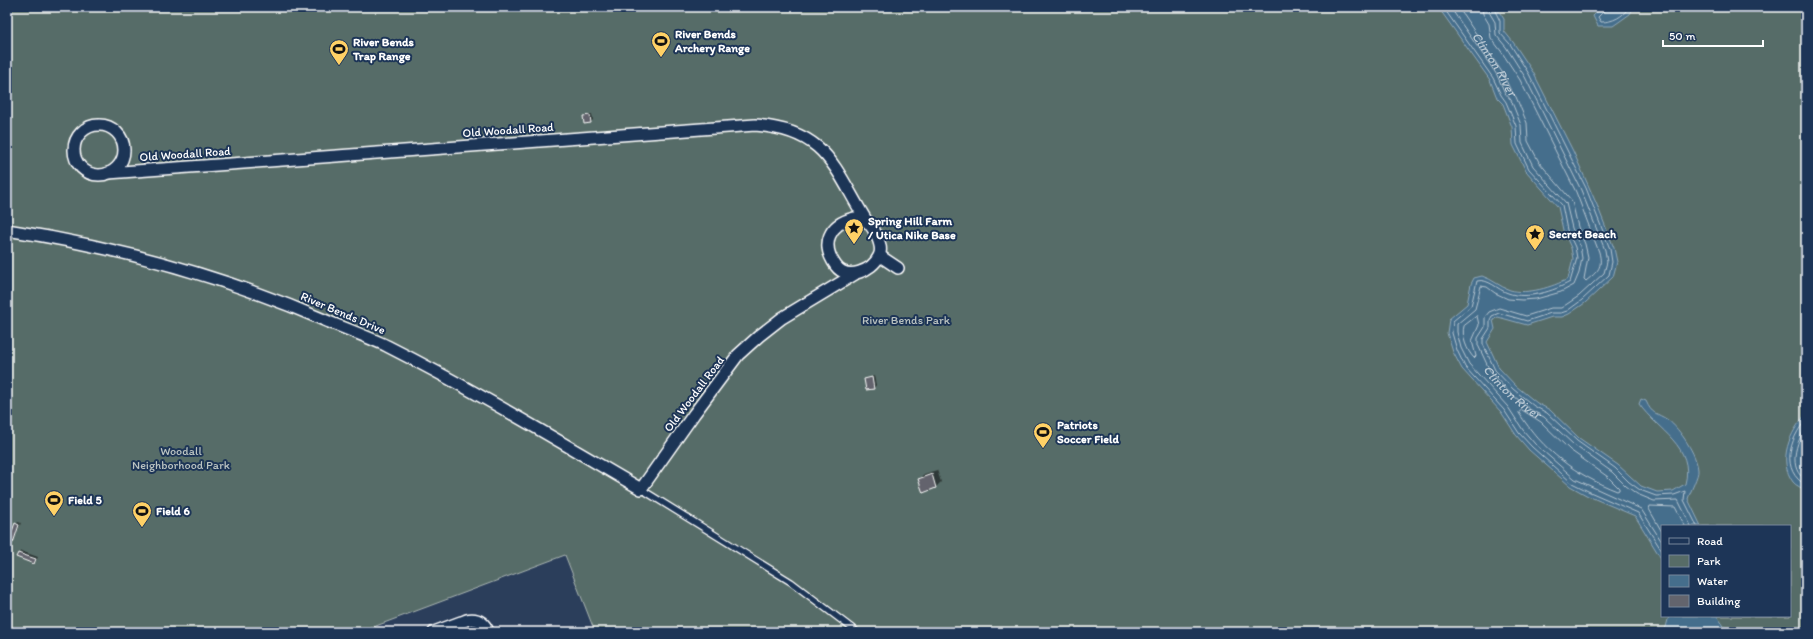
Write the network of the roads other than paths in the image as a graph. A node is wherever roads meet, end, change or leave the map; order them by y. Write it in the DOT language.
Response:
graph roads {
  1 [pos="124,156"];
  2 [pos="130,171"];
  3 [pos="108,174"];
  4 [pos="854,200"];
  5 [pos="846,220"];
  6 [pos="866,220"];
  7 [pos="7,230"];
  8 [pos="880,256"];
  9 [pos="837,267"];
  10 [pos="898,268"];
  11 [pos="854,274"];
  12 [pos="837,285"];
  13 [pos="641,488"];
  14 [pos="464,620"];
  15 [pos="438,632"];
  16 [pos="455,632"];
  17 [pos="488,632"];
  18 [pos="857,632"];
  1 -- 2 [label="street, Old Woodall Road"];
  1 -- 3 [label="street, Old Woodall Road"];
  1 -- 3 [label="street, Old Woodall Road"];
  2 -- 3 [label="street, Old Woodall Road"];
  2 -- 4 [label="street, Old Woodall Road"];
  4 -- 5 [label="street"];
  4 -- 6 [label="street, Old Woodall Road"];
  5 -- 6 [label="street"];
  5 -- 9 [label="street"];
  6 -- 8 [label="street, Old Woodall Road"];
  7 -- 13 [label="street, River Bends Drive"];
  8 -- 10 [label="street"];
  8 -- 11 [label="street, Old Woodall Road"];
  9 -- 11 [label="street"];
  9 -- 12 [label="street"];
  11 -- 12 [label="street, Old Woodall Road"];
  12 -- 13 [label="street, Old Woodall Road"];
  13 -- 18 [label="lane"];
  14 -- 15 [label="street"];
  14 -- 16 [label="street"];
  14 -- 17 [label="street"];
}
